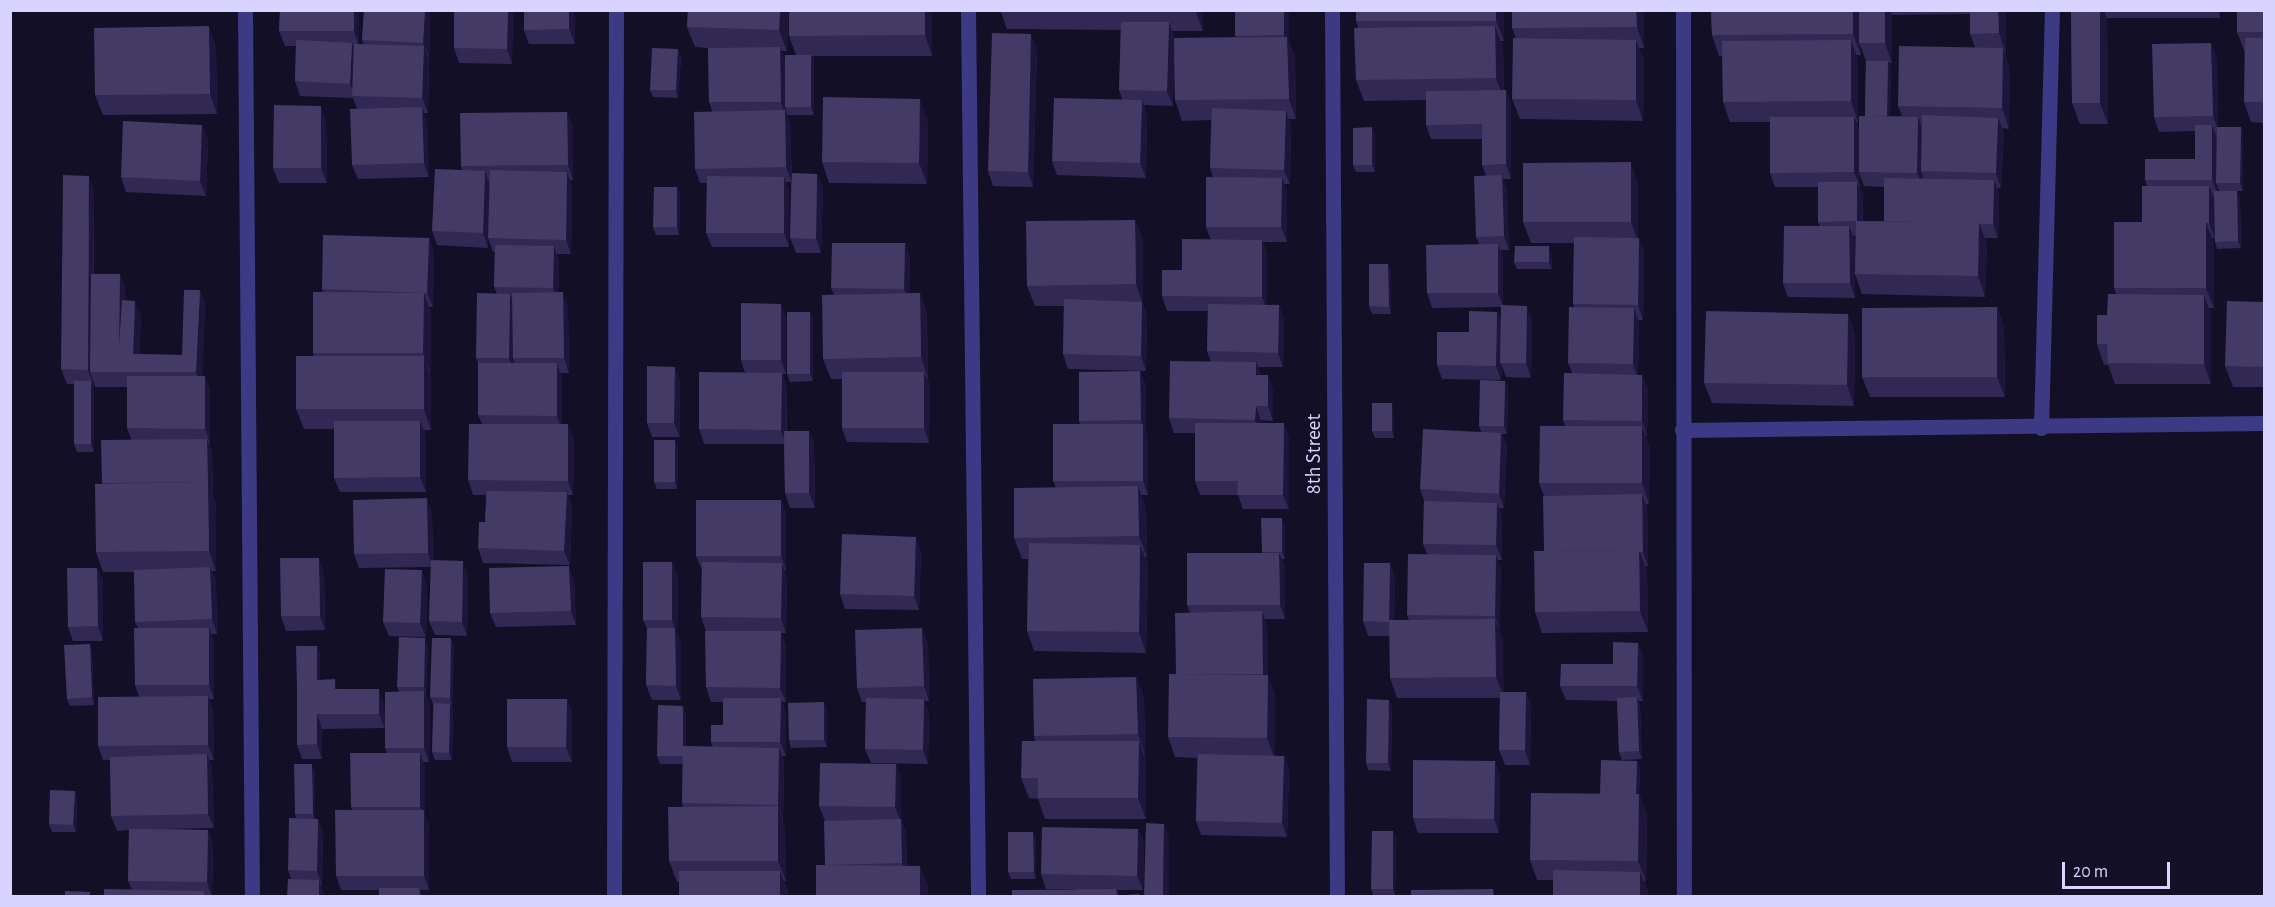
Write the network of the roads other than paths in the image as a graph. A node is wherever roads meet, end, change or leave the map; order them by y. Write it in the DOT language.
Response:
graph roads {
  1 [pos="245,10"];
  2 [pos="616,10"];
  3 [pos="968,10"];
  4 [pos="1332,10"];
  5 [pos="1683,10"];
  6 [pos="2052,10"];
  7 [pos="2265,423"];
  8 [pos="2041,428"];
  9 [pos="1682,430"];
  10 [pos="252,897"];
  11 [pos="614,897"];
  12 [pos="978,897"];
  13 [pos="1337,897"];
  14 [pos="1684,897"];
  1 -- 10 [label="street"];
  2 -- 11 [label="street"];
  3 -- 12 [label="street"];
  4 -- 13 [label="street, 8th Street"];
  5 -- 9 [label="street"];
  6 -- 8 [label="street"];
  7 -- 8 [label="street"];
  8 -- 9 [label="street"];
  9 -- 14 [label="street"];
}
